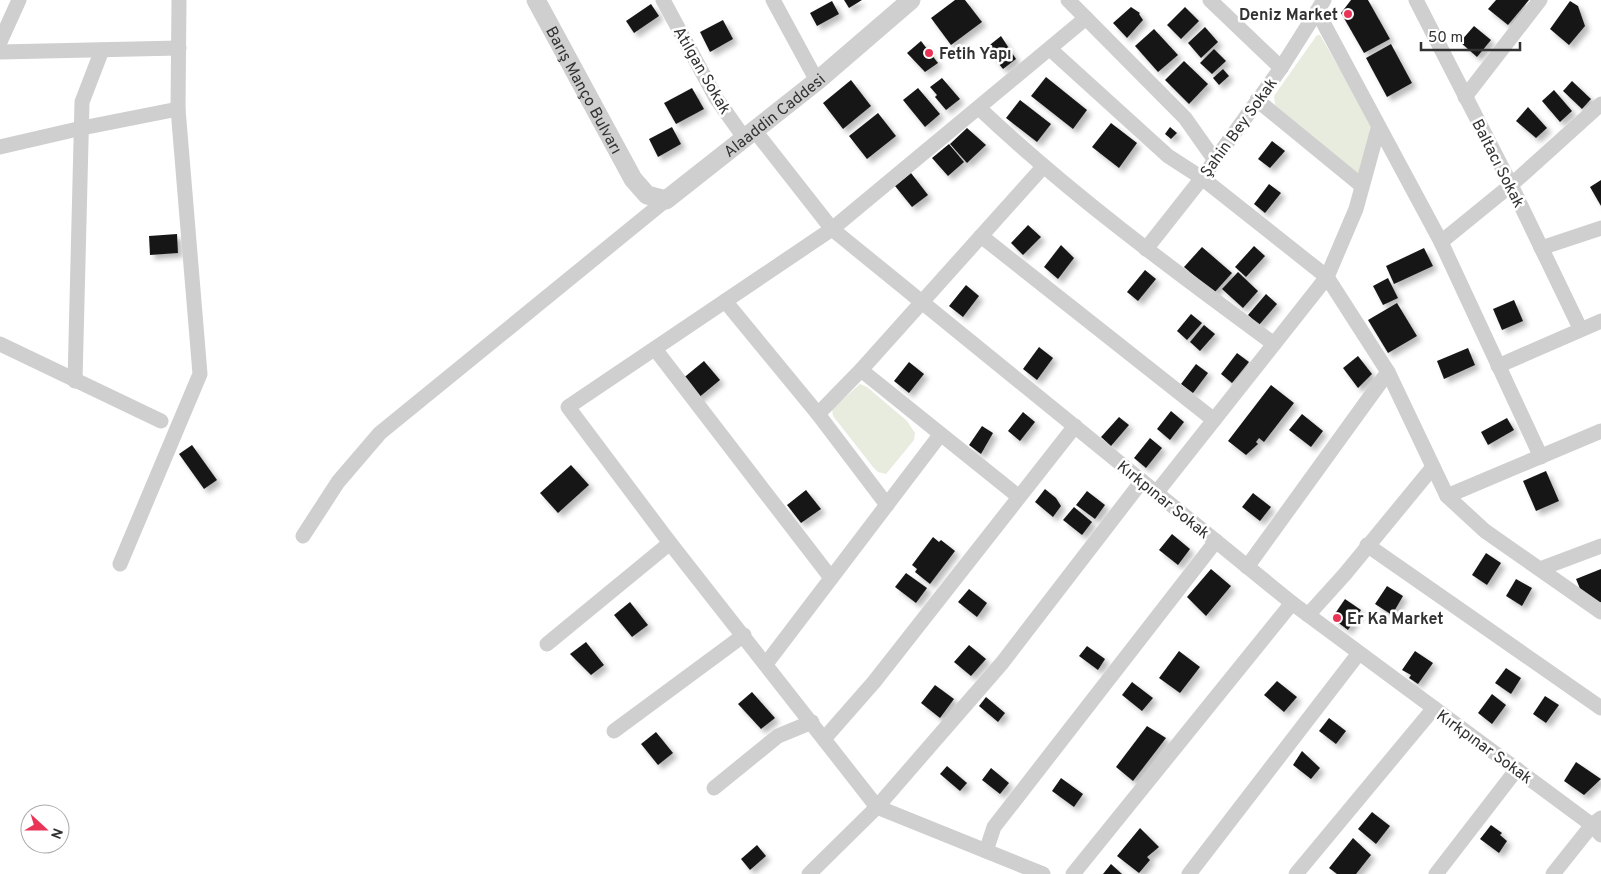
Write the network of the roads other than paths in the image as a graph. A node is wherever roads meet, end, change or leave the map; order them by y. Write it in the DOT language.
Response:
graph roads {
  1 [pos="19,0"];
  2 [pos="179,0"];
  3 [pos="536,0"];
  4 [pos="663,0"];
  5 [pos="773,0"];
  6 [pos="1068,0"];
  7 [pos="1210,0"];
  8 [pos="1540,0"];
  9 [pos="1421,3"];
  10 [pos="900,4"];
  11 [pos="1321,6"];
  12 [pos="1086,18"];
  13 [pos="0,42"];
  14 [pos="179,48"];
  15 [pos="1050,49"];
  16 [pos="102,50"];
  17 [pos="0,52"];
  18 [pos="1281,68"];
  19 [pos="817,81"];
  20 [pos="1465,97"];
  21 [pos="1257,100"];
  22 [pos="1601,104"];
  23 [pos="979,108"];
  24 [pos="178,109"];
  25 [pos="82,128"];
  26 [pos="1378,129"];
  27 [pos="750,135"];
  28 [pos="0,147"];
  29 [pos="1214,159"];
  30 [pos="1043,168"];
  31 [pos="1202,178"];
  32 [pos="1511,185"];
  33 [pos="1362,186"];
  34 [pos="666,200"];
  35 [pos="1601,228"];
  36 [pos="832,229"];
  37 [pos="981,236"];
  38 [pos="1440,242"];
  39 [pos="1541,248"];
  40 [pos="1146,249"];
  41 [pos="1327,277"];
  42 [pos="726,301"];
  43 [pos="921,301"];
  44 [pos="1601,320"];
  45 [pos="1580,328"];
  46 [pos="0,344"];
  47 [pos="1274,344"];
  48 [pos="655,349"];
  49 [pos="1498,366"];
  50 [pos="861,370"];
  51 [pos="1388,372"];
  52 [pos="75,382"];
  53 [pos="818,414"];
  54 [pos="1214,420"];
  55 [pos="161,421"];
  56 [pos="1074,426"];
  57 [pos="1601,431"];
  58 [pos="940,435"];
  59 [pos="1541,457"];
  60 [pos="1433,467"];
  61 [pos="1142,481"];
  62 [pos="1157,492"];
  63 [pos="1447,496"];
  64 [pos="1019,497"];
  65 [pos="887,505"];
  66 [pos="303,536"];
  67 [pos="1216,541"];
  68 [pos="670,542"];
  69 [pos="1367,545"];
  70 [pos="1601,546"];
  71 [pos="120,564"];
  72 [pos="1247,567"];
  73 [pos="1540,569"];
  74 [pos="831,578"];
  75 [pos="1292,603"];
  76 [pos="1601,612"];
  77 [pos="1308,615"];
  78 [pos="744,635"];
  79 [pos="547,644"];
  80 [pos="1359,653"];
  81 [pos="766,664"];
  82 [pos="1434,708"];
  83 [pos="1601,708"];
  84 [pos="812,722"];
  85 [pos="614,731"];
  86 [pos="824,739"];
  87 [pos="1517,769"];
  88 [pos="714,788"];
  89 [pos="877,807"];
  90 [pos="1598,826"];
  91 [pos="986,851"];
  92 [pos="809,874"];
  93 [pos="1043,874"];
  94 [pos="1073,874"];
  95 [pos="1189,874"];
  96 [pos="1296,874"];
  97 [pos="1436,874"];
  98 [pos="1553,874"];
  1 -- 13 [label="street"];
  2 -- 14 [label="street"];
  3 -- 34 [label="street, Barış Manço Bulvarı"];
  4 -- 27 [label="street, Atılgan Sokak"];
  5 -- 19 [label="street"];
  6 -- 12 [label="street"];
  7 -- 18 [label="street"];
  8 -- 20 [label="street"];
  9 -- 20 [label="street, Baltacı Sokak"];
  10 -- 19 [label="street, Alaaddin Caddesi"];
  11 -- 18 [label="street, Şahin Bey Sokak"];
  11 -- 26 [label="street"];
  12 -- 15 [label="street"];
  12 -- 29 [label="street"];
  14 -- 16 [label="street"];
  14 -- 24 [label="street"];
  15 -- 23 [label="street"];
  15 -- 31 [label="street"];
  16 -- 17 [label="street"];
  16 -- 25 [label="street"];
  18 -- 21 [label="street, Şahin Bey Sokak"];
  19 -- 27 [label="street, Alaaddin Caddesi"];
  20 -- 32 [label="street, Baltacı Sokak"];
  21 -- 29 [label="street, Şahin Bey Sokak"];
  21 -- 33 [label="street"];
  22 -- 32 [label="street"];
  23 -- 30 [label="street"];
  23 -- 36 [label="street"];
  24 -- 25 [label="street"];
  24 -- 71 [label="street"];
  25 -- 28 [label="street"];
  25 -- 52 [label="street"];
  26 -- 33 [label="street"];
  26 -- 38 [label="street"];
  27 -- 34 [label="street, Alaaddin Caddesi"];
  27 -- 36 [label="street, Kırkpınar Sokak"];
  29 -- 31 [label="street, Şahin Bey Sokak"];
  30 -- 37 [label="street"];
  30 -- 40 [label="street"];
  31 -- 40 [label="street, Şahin Bey Sokak"];
  31 -- 41 [label="street"];
  32 -- 38 [label="street"];
  32 -- 39 [label="street, Baltacı Sokak"];
  33 -- 41 [label="street"];
  34 -- 66 [label="street"];
  35 -- 39 [label="street"];
  36 -- 42 [label="street"];
  36 -- 43 [label="street, Kırkpınar Sokak"];
  37 -- 43 [label="street"];
  37 -- 54 [label="street"];
  38 -- 49 [label="street"];
  39 -- 45 [label="street, Baltacı Sokak"];
  40 -- 47 [label="street"];
  41 -- 47 [label="street"];
  41 -- 51 [label="street"];
  42 -- 48 [label="street"];
  42 -- 53 [label="street"];
  43 -- 50 [label="street"];
  43 -- 56 [label="street, Kırkpınar Sokak"];
  44 -- 45 [label="street"];
  45 -- 49 [label="street"];
  46 -- 52 [label="street"];
  47 -- 54 [label="street"];
  48 -- 68 [label="street"];
  48 -- 74 [label="street"];
  49 -- 59 [label="street"];
  50 -- 53 [label="street"];
  50 -- 58 [label="street"];
  51 -- 60 [label="street"];
  51 -- 72 [label="street"];
  52 -- 55 [label="street"];
  53 -- 65 [label="street"];
  54 -- 62 [label="street"];
  56 -- 61 [label="street, Kırkpınar Sokak"];
  56 -- 64 [label="street"];
  57 -- 59 [label="street"];
  58 -- 64 [label="street"];
  58 -- 65 [label="street"];
  59 -- 63 [label="street"];
  60 -- 63 [label="street"];
  60 -- 69 [label="street"];
  61 -- 62 [label="street, Kırkpınar Sokak"];
  61 -- 89 [label="street"];
  62 -- 67 [label="street, Kırkpınar Sokak"];
  63 -- 73 [label="street"];
  64 -- 86 [label="street"];
  65 -- 74 [label="street"];
  67 -- 72 [label="street, Kırkpınar Sokak"];
  67 -- 91 [label="street"];
  68 -- 78 [label="street"];
  68 -- 79 [label="street"];
  69 -- 77 [label="street"];
  69 -- 83 [label="street"];
  70 -- 73 [label="street"];
  72 -- 75 [label="street, Kırkpınar Sokak"];
  73 -- 76 [label="street"];
  74 -- 81 [label="street"];
  75 -- 77 [label="street, Kırkpınar Sokak"];
  75 -- 94 [label="street"];
  77 -- 80 [label="street, Kırkpınar Sokak"];
  78 -- 81 [label="street"];
  78 -- 85 [label="street"];
  80 -- 82 [label="street, Kırkpınar Sokak"];
  80 -- 95 [label="street"];
  81 -- 84 [label="street"];
  82 -- 87 [label="street, Kırkpınar Sokak"];
  82 -- 96 [label="street"];
  84 -- 86 [label="street"];
  84 -- 88 [label="street"];
  86 -- 89 [label="street"];
  87 -- 90 [label="street, Kırkpınar Sokak"];
  87 -- 97 [label="street"];
  89 -- 91 [label="street"];
  89 -- 92 [label="street"];
  90 -- 98 [label="street"];
  91 -- 93 [label="street"];
}
